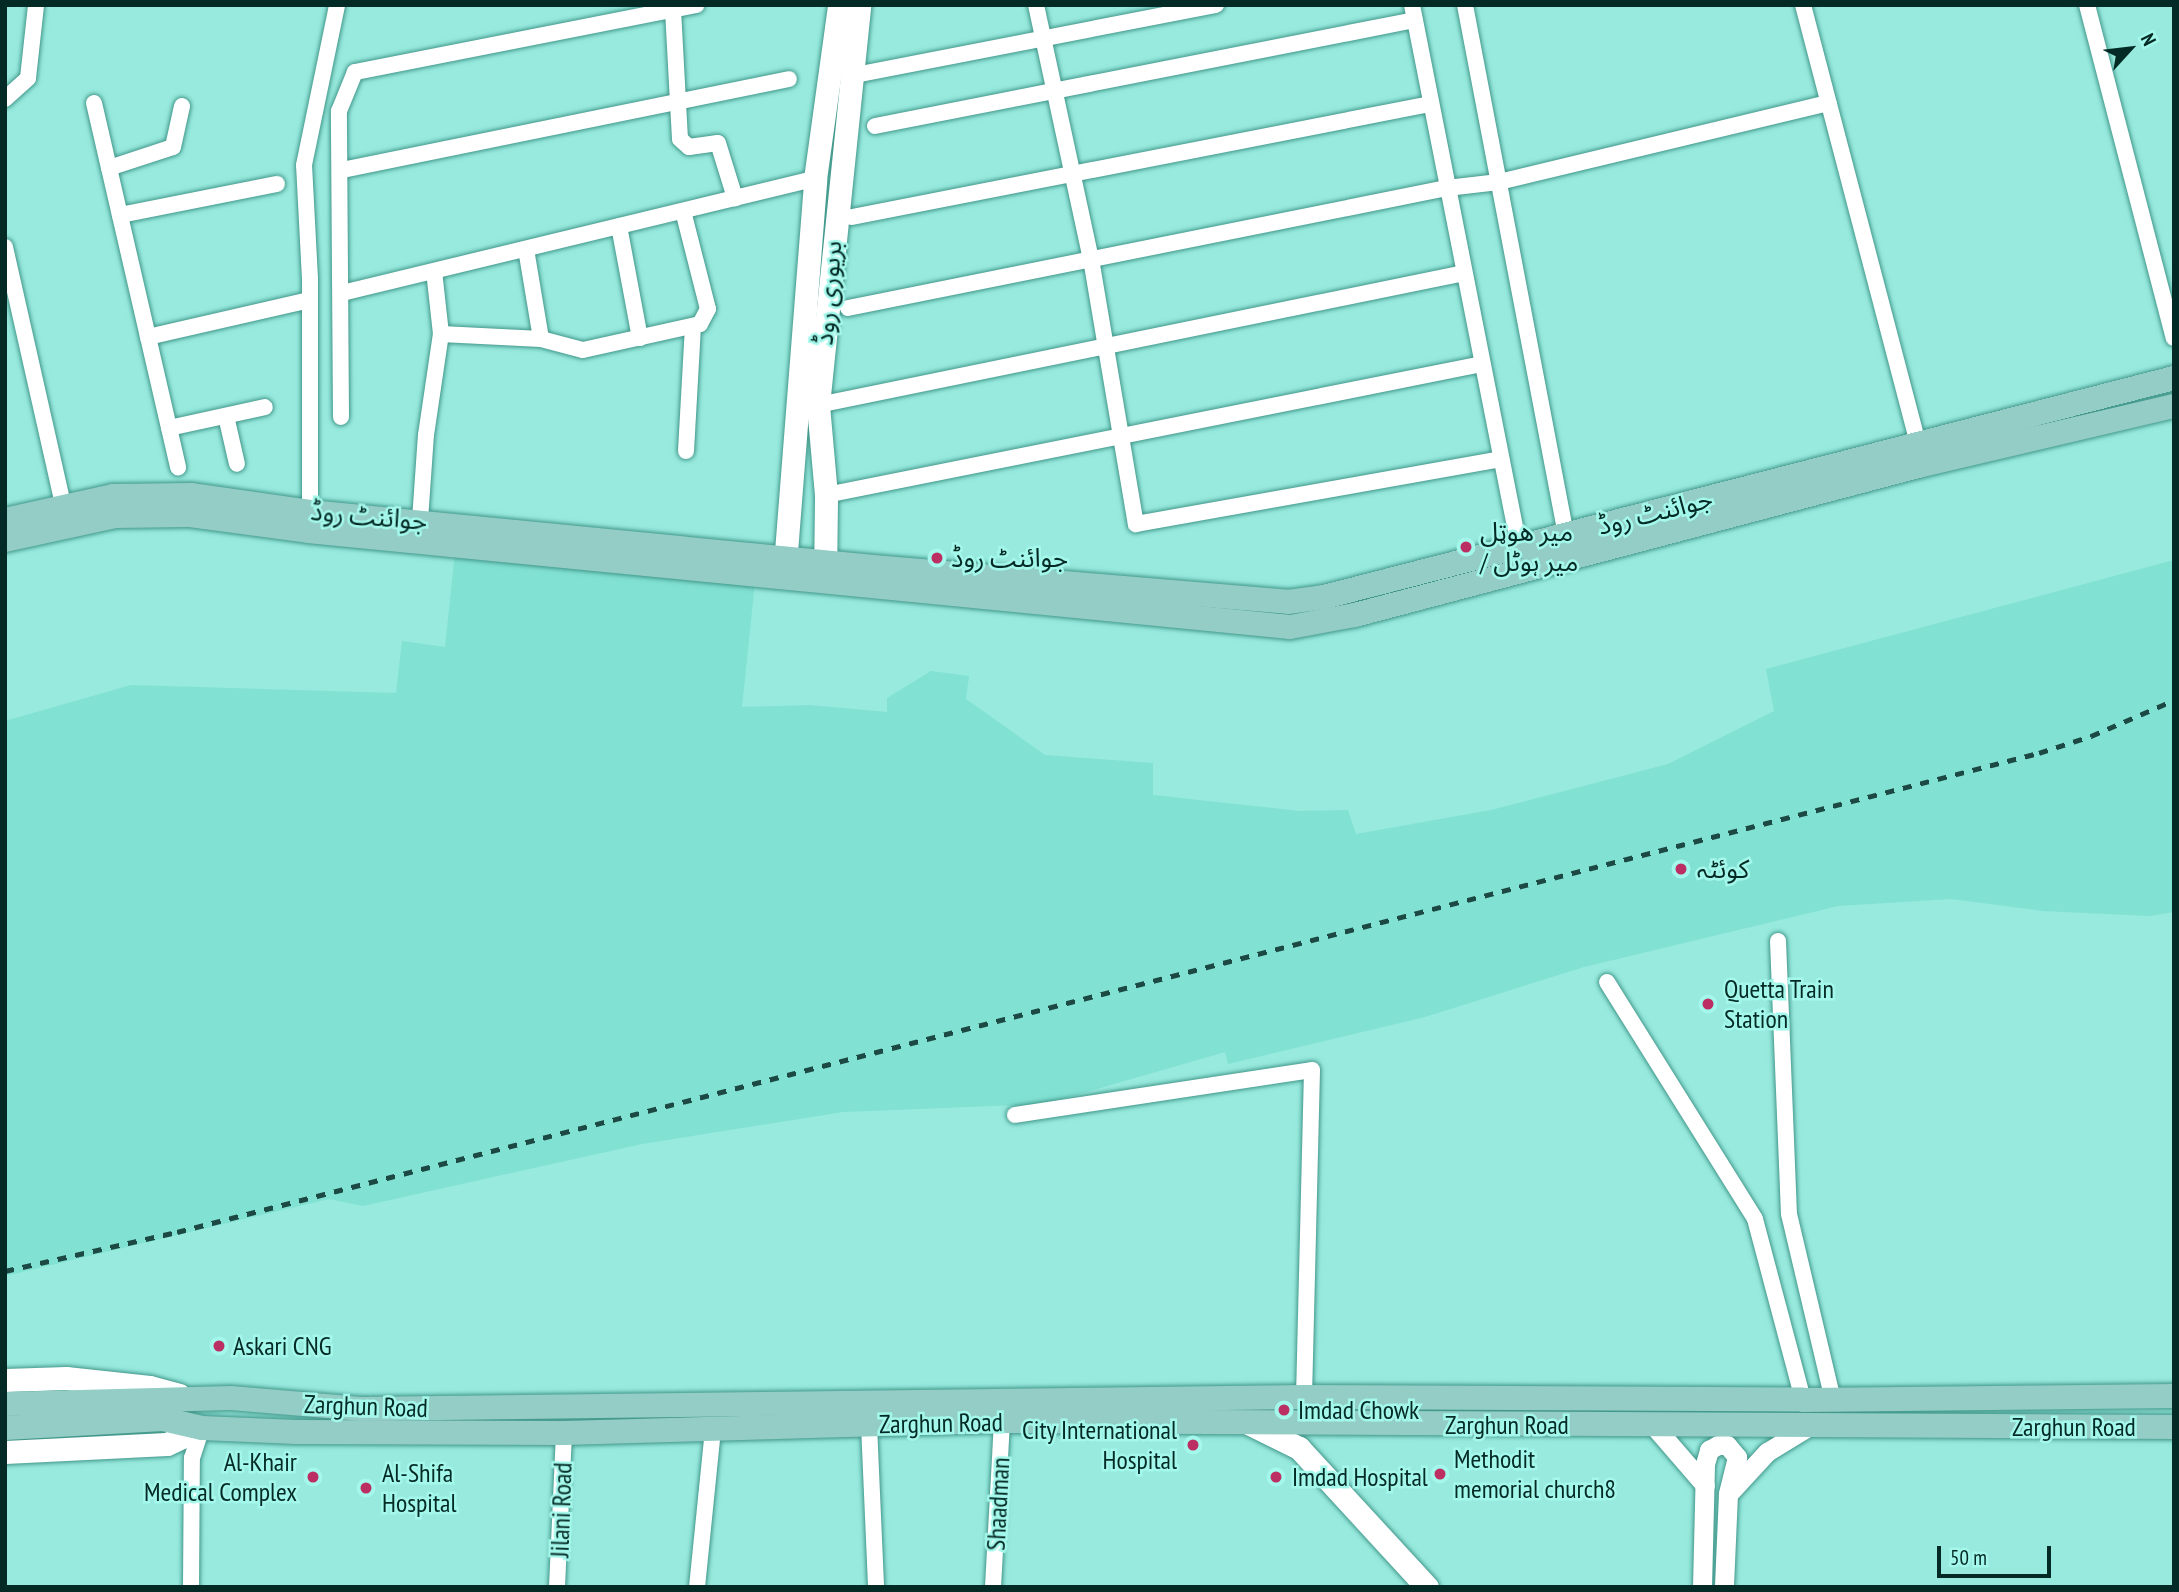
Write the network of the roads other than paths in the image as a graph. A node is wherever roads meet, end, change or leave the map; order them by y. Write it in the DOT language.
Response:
graph roads {
  1 [pos="36,5"];
  2 [pos="338,5"];
  3 [pos="696,5"];
  4 [pos="839,5"];
  5 [pos="859,5"];
  6 [pos="1036,5"];
  7 [pos="1216,5"];
  8 [pos="1465,5"];
  9 [pos="1803,5"];
  10 [pos="2087,5"];
  11 [pos="673,10"];
  12 [pos="635,11"];
  13 [pos="1413,13"];
  14 [pos="1041,39"];
  15 [pos="850,76"];
  16 [pos="789,79"];
  17 [pos="1052,91"];
  18 [pos="6,97"];
  19 [pos="94,103"];
  20 [pos="1829,103"];
  21 [pos="1430,104"];
  22 [pos="676,105"];
  23 [pos="183,106"];
  24 [pos="875,126"];
  25 [pos="109,168"];
  26 [pos="342,170"];
  27 [pos="1070,172"];
  28 [pos="816,179"];
  29 [pos="1499,182"];
  30 [pos="277,184"];
  31 [pos="1447,188"];
  32 [pos="735,198"];
  33 [pos="683,211"];
  34 [pos="120,215"];
  35 [pos="852,217"];
  36 [pos="619,226"];
  37 [pos="5,247"];
  38 [pos="526,249"];
  39 [pos="1091,259"];
  40 [pos="434,271"];
  41 [pos="1464,274"];
  42 [pos="342,293"];
  43 [pos="310,300"];
  44 [pos="848,308"];
  45 [pos="693,327"];
  46 [pos="441,334"];
  47 [pos="148,337"];
  48 [pos="640,338"];
  49 [pos="2174,338"];
  50 [pos="541,339"];
  51 [pos="1107,347"];
  52 [pos="1482,364"];
  53 [pos="2174,378"];
  54 [pos="818,405"];
  55 [pos="2174,406"];
  56 [pos="265,407"];
  57 [pos="226,416"];
  58 [pos="341,417"];
  59 [pos="169,428"];
  60 [pos="1124,437"];
  61 [pos="1918,444"];
  62 [pos="686,451"];
  63 [pos="1501,459"];
  64 [pos="237,464"];
  65 [pos="178,467"];
  66 [pos="826,495"];
  67 [pos="310,512"];
  68 [pos="65,514"];
  69 [pos="5,520"];
  70 [pos="420,520"];
  71 [pos="1566,535"];
  72 [pos="5,540"];
  73 [pos="1518,547"];
  74 [pos="785,568"];
  75 [pos="826,571"];
  76 [pos="1778,942"];
  77 [pos="1607,982"];
  78 [pos="1015,1115"];
  79 [pos="5,1380"];
  80 [pos="2174,1396"];
  81 [pos="1304,1397"];
  82 [pos="1833,1399"];
  83 [pos="1803,1400"];
  84 [pos="197,1401"];
  85 [pos="5,1404"];
  86 [pos="36,1415"];
  87 [pos="1002,1421"];
  88 [pos="1248,1423"];
  89 [pos="869,1425"];
  90 [pos="1654,1426"];
  91 [pos="1808,1427"];
  92 [pos="2174,1427"];
  93 [pos="5,1428"];
  94 [pos="202,1428"];
  95 [pos="713,1429"];
  96 [pos="564,1433"];
  97 [pos="5,1452"];
  98 [pos="1705,1485"];
  99 [pos="1728,1494"];
  100 [pos="191,1587"];
  101 [pos="557,1587"];
  102 [pos="697,1587"];
  103 [pos="876,1587"];
  104 [pos="993,1587"];
  105 [pos="1427,1587"];
  106 [pos="1702,1587"];
  107 [pos="1724,1587"];
  1 -- 18 [label="street"];
  2 -- 43 [label="street"];
  3 -- 11 [label="street"];
  4 -- 28 [label="main road, بریوری روڈ"];
  5 -- 15 [label="main road, بریوری روڈ"];
  6 -- 14 [label="street"];
  7 -- 14 [label="street"];
  8 -- 29 [label="street"];
  9 -- 20 [label="street"];
  10 -- 49 [label="street"];
  11 -- 12 [label="street"];
  11 -- 22 [label="street"];
  12 -- 26 [label="street"];
  13 -- 17 [label="street"];
  13 -- 21 [label="street"];
  14 -- 15 [label="street"];
  14 -- 17 [label="street"];
  15 -- 54 [label="main road, بریوری روڈ"];
  16 -- 22 [label="street"];
  17 -- 24 [label="street"];
  17 -- 27 [label="street"];
  19 -- 25 [label="street"];
  20 -- 29 [label="street"];
  20 -- 61 [label="street"];
  21 -- 27 [label="street"];
  21 -- 31 [label="street"];
  22 -- 26 [label="street"];
  22 -- 32 [label="street"];
  23 -- 25 [label="street"];
  25 -- 34 [label="street"];
  26 -- 42 [label="street"];
  27 -- 35 [label="street"];
  27 -- 39 [label="street"];
  28 -- 32 [label="street"];
  28 -- 74 [label="main road, بریوری روڈ"];
  29 -- 31 [label="street"];
  29 -- 71 [label="street"];
  30 -- 34 [label="street"];
  31 -- 39 [label="street"];
  31 -- 41 [label="street"];
  32 -- 33 [label="street"];
  33 -- 36 [label="street"];
  33 -- 45 [label="street"];
  34 -- 47 [label="street"];
  36 -- 38 [label="street"];
  36 -- 48 [label="street"];
  37 -- 68 [label="street"];
  38 -- 40 [label="street"];
  38 -- 50 [label="street"];
  39 -- 44 [label="street"];
  39 -- 51 [label="street"];
  40 -- 42 [label="street"];
  40 -- 46 [label="street"];
  41 -- 51 [label="street"];
  41 -- 52 [label="street"];
  42 -- 58 [label="street"];
  43 -- 47 [label="street"];
  43 -- 67 [label="street"];
  45 -- 48 [label="street"];
  45 -- 62 [label="street"];
  46 -- 50 [label="street"];
  46 -- 70 [label="street"];
  47 -- 59 [label="street"];
  48 -- 50 [label="street"];
  51 -- 54 [label="street"];
  51 -- 60 [label="street"];
  52 -- 60 [label="street"];
  52 -- 63 [label="street"];
  53 -- 61 [label="main road, جوائنٹ روڈ"];
  54 -- 66 [label="main road, بریوری روڈ"];
  55 -- 75 [label="main road, جوائنٹ روڈ"];
  56 -- 57 [label="street"];
  57 -- 59 [label="street"];
  57 -- 64 [label="street"];
  59 -- 65 [label="street"];
  60 -- 63 [label="street"];
  60 -- 66 [label="street"];
  61 -- 71 [label="main road, جوائنٹ روڈ"];
  63 -- 73 [label="street"];
  66 -- 75 [label="main road, بریوری روڈ"];
  67 -- 68 [label="main road, جوائنٹ روڈ"];
  67 -- 70 [label="main road, جوائنٹ روڈ"];
  68 -- 69 [label="main road, جوائنٹ روڈ"];
  68 -- 72 [label="main road, جوائنٹ روڈ"];
  68 -- 74 [label="main road, جوائنٹ روڈ"];
  70 -- 74 [label="main road, جوائنٹ روڈ"];
  71 -- 73 [label="main road, جوائنٹ روڈ"];
  73 -- 75 [label="main road, جوائنٹ روڈ"];
  74 -- 75 [label="main road, جوائنٹ روڈ"];
  76 -- 82 [label="street"];
  77 -- 83 [label="street"];
  78 -- 81 [label="street"];
  79 -- 84 [label="main road, Zarghun Road"];
  80 -- 82 [label="main road, Zarghun Road"];
  81 -- 83 [label="main road, Zarghun Road"];
  81 -- 84 [label="main road, Zarghun Road"];
  82 -- 83 [label="main road, Zarghun Road"];
  84 -- 86 [label="main road, Zarghun Road"];
  85 -- 86 [label="main road, Zarghun Road"];
  86 -- 93 [label="main road"];
  86 -- 94 [label="main road"];
  87 -- 88 [label="main road, Zarghun Road"];
  87 -- 89 [label="main road, Zarghun Road"];
  87 -- 104 [label="street, Shaadman"];
  88 -- 90 [label="main road, Zarghun Road"];
  88 -- 105 [label="main road"];
  89 -- 95 [label="main road, Zarghun Road"];
  89 -- 103 [label="street"];
  90 -- 91 [label="main road, Zarghun Road"];
  90 -- 98 [label="street"];
  91 -- 92 [label="main road, Zarghun Road"];
  91 -- 99 [label="street"];
  94 -- 96 [label="main road, Zarghun Road"];
  94 -- 97 [label="main road, Zarghun Road"];
  94 -- 100 [label="street"];
  95 -- 96 [label="main road, Zarghun Road"];
  95 -- 102 [label="street"];
  96 -- 101 [label="street, Jilani Road"];
  98 -- 99 [label="street"];
  98 -- 106 [label="street"];
  99 -- 107 [label="street"];
}
